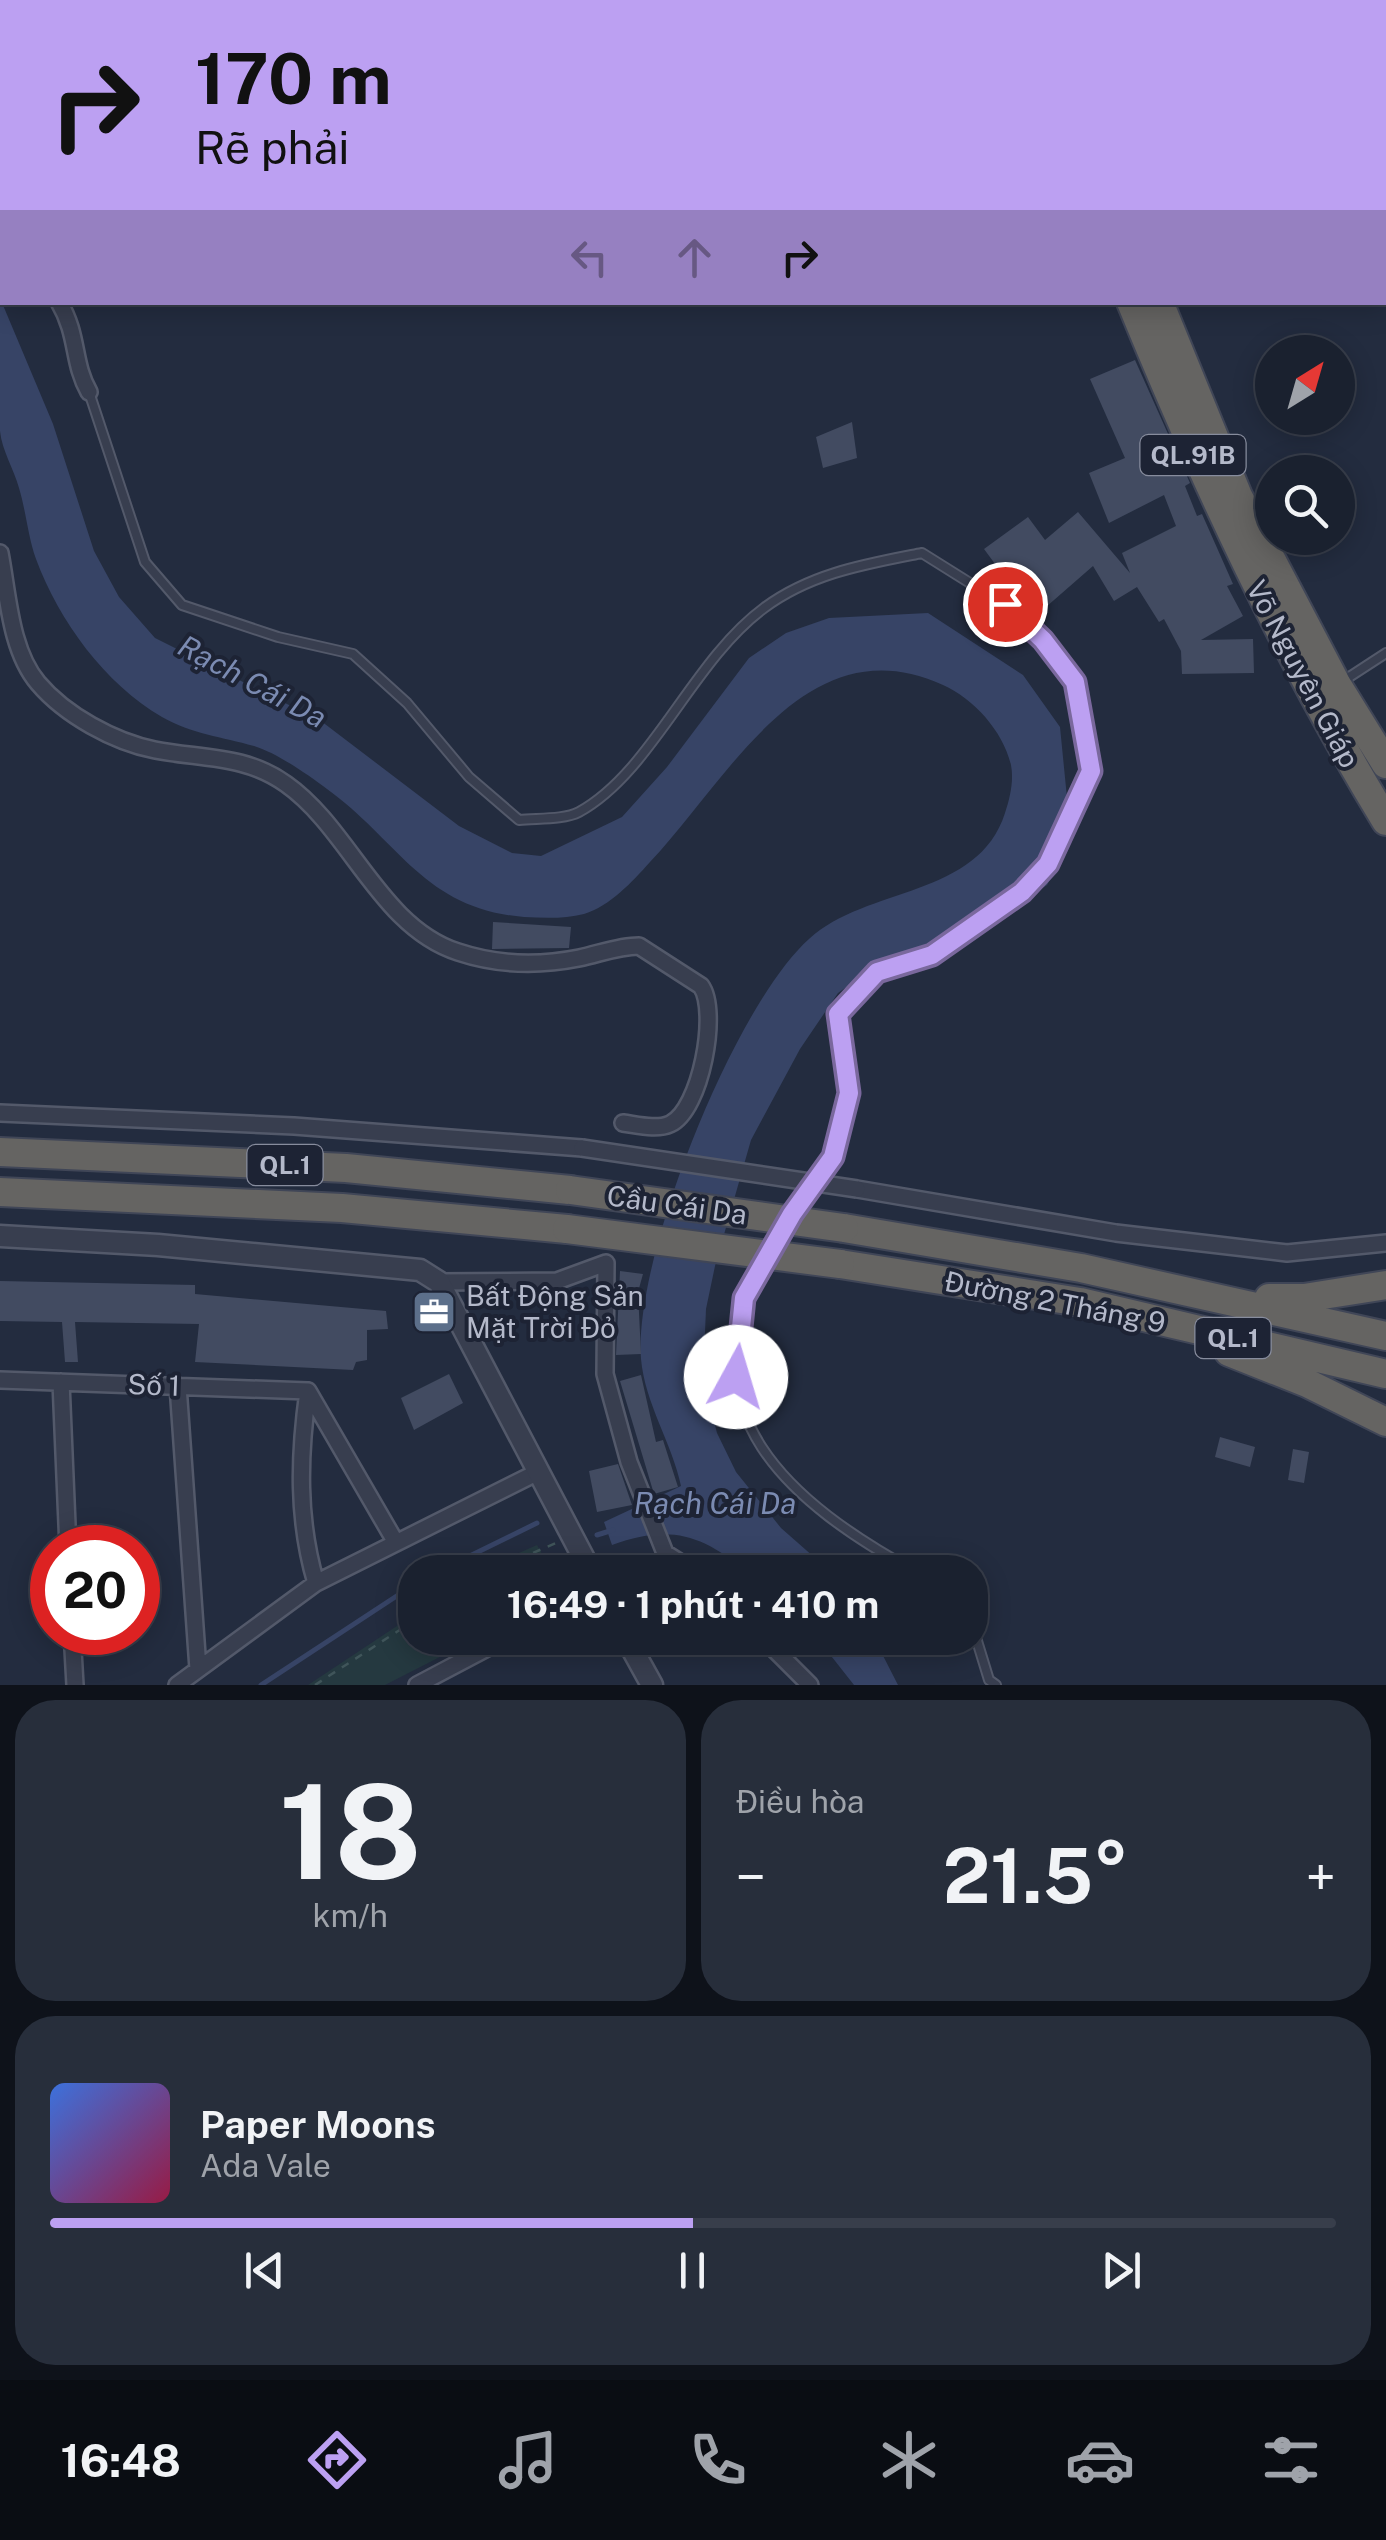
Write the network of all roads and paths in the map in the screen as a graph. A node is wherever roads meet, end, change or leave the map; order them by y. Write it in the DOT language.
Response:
graph roads {
  1 [pos="61,305"];
  2 [pos="1132,305"];
  3 [pos="1160,305"];
  4 [pos="88,392"];
  5 [pos="0,553"];
  6 [pos="1386,654"];
  7 [pos="1336,685"];
  8 [pos="1386,764"];
  9 [pos="1386,821"];
  10 [pos="0,1113"];
  11 [pos="623,1123"];
  12 [pos="0,1152"];
  13 [pos="0,1192"];
  14 [pos="844,1228"];
  15 [pos="783,1231"];
  16 [pos="0,1236"];
  17 [pos="1386,1242"];
  18 [pos="773,1248"];
  19 [pos="840,1264"];
  20 [pos="1081,1268"];
  21 [pos="439,1282"];
  22 [pos="1386,1285"];
  23 [pos="1080,1302"];
  24 [pos="1386,1336"];
  25 [pos="1386,1374"];
  26 [pos="0,1380"];
  27 [pos="60,1382"];
  28 [pos="178,1386"];
  29 [pos="308,1390"];
  30 [pos="1386,1422"];
  31 [pos="538,1472"];
  32 [pos="67,1525"];
  33 [pos="572,1536"];
  34 [pos="395,1541"];
  35 [pos="528,1555"];
  36 [pos="582,1555"];
  37 [pos="668,1555"];
  38 [pos="887,1555"];
  39 [pos="316,1582"];
  40 [pos="398,1631"];
  41 [pos="73,1655"];
  42 [pos="474,1655"];
  43 [pos="635,1655"];
  44 [pos="780,1655"];
  45 [pos="982,1655"];
  46 [pos="198,1669"];
  47 [pos="75,1685"];
  48 [pos="177,1685"];
  49 [pos="315,1685"];
  50 [pos="417,1685"];
  51 [pos="652,1685"];
  52 [pos="810,1685"];
  53 [pos="996,1685"];
  1 -- 4 [label="street"];
  2 -- 9 [label="highway, Võ Nguyên Giáp / QL.91B"];
  3 -- 7 [label="highway, Võ Nguyên Giáp / QL.91B"];
  4 -- 15 [label="lane"];
  5 -- 11 [label="street"];
  6 -- 7 [label="lane"];
  7 -- 8 [label="highway, Võ Nguyên Giáp / QL.91B"];
  10 -- 17 [label="street, bridge"];
  12 -- 14 [label="highway, Cầu Cái Da / QL.1, bridge"];
  13 -- 19 [label="highway, Cầu Cái Da / QL.1, bridge"];
  14 -- 20 [label="highway, Đường 2 Tháng 9 / QL.1"];
  16 -- 21 [label="street"];
  18 -- 38 [label="lane"];
  19 -- 23 [label="highway, Đường 2 Tháng 9 / QL.1"];
  20 -- 22 [label="highway"];
  20 -- 24 [label="highway, Đường 2 Tháng 9 / QL.1"];
  21 -- 31 [label="street"];
  21 -- 37 [label="street"];
  23 -- 25 [label="highway, Đường 2 Tháng 9 / QL.1"];
  23 -- 30 [label="highway"];
  26 -- 27 [label="street, Số 1"];
  27 -- 28 [label="street, Số 1"];
  27 -- 32 [label="street"];
  28 -- 29 [label="street, Số 1"];
  28 -- 46 [label="street"];
  29 -- 34 [label="street"];
  29 -- 39 [label="street"];
  31 -- 33 [label="street"];
  31 -- 34 [label="street"];
  33 -- 35 [label="path"];
  33 -- 36 [label="street"];
  34 -- 39 [label="street"];
  39 -- 46 [label="street"];
  40 -- 49 [label="path"];
  41 -- 47 [label="street"];
  42 -- 50 [label="street"];
  43 -- 51 [label="street"];
  44 -- 52 [label="street"];
  45 -- 53 [label="lane"];
  46 -- 48 [label="street"];
}
